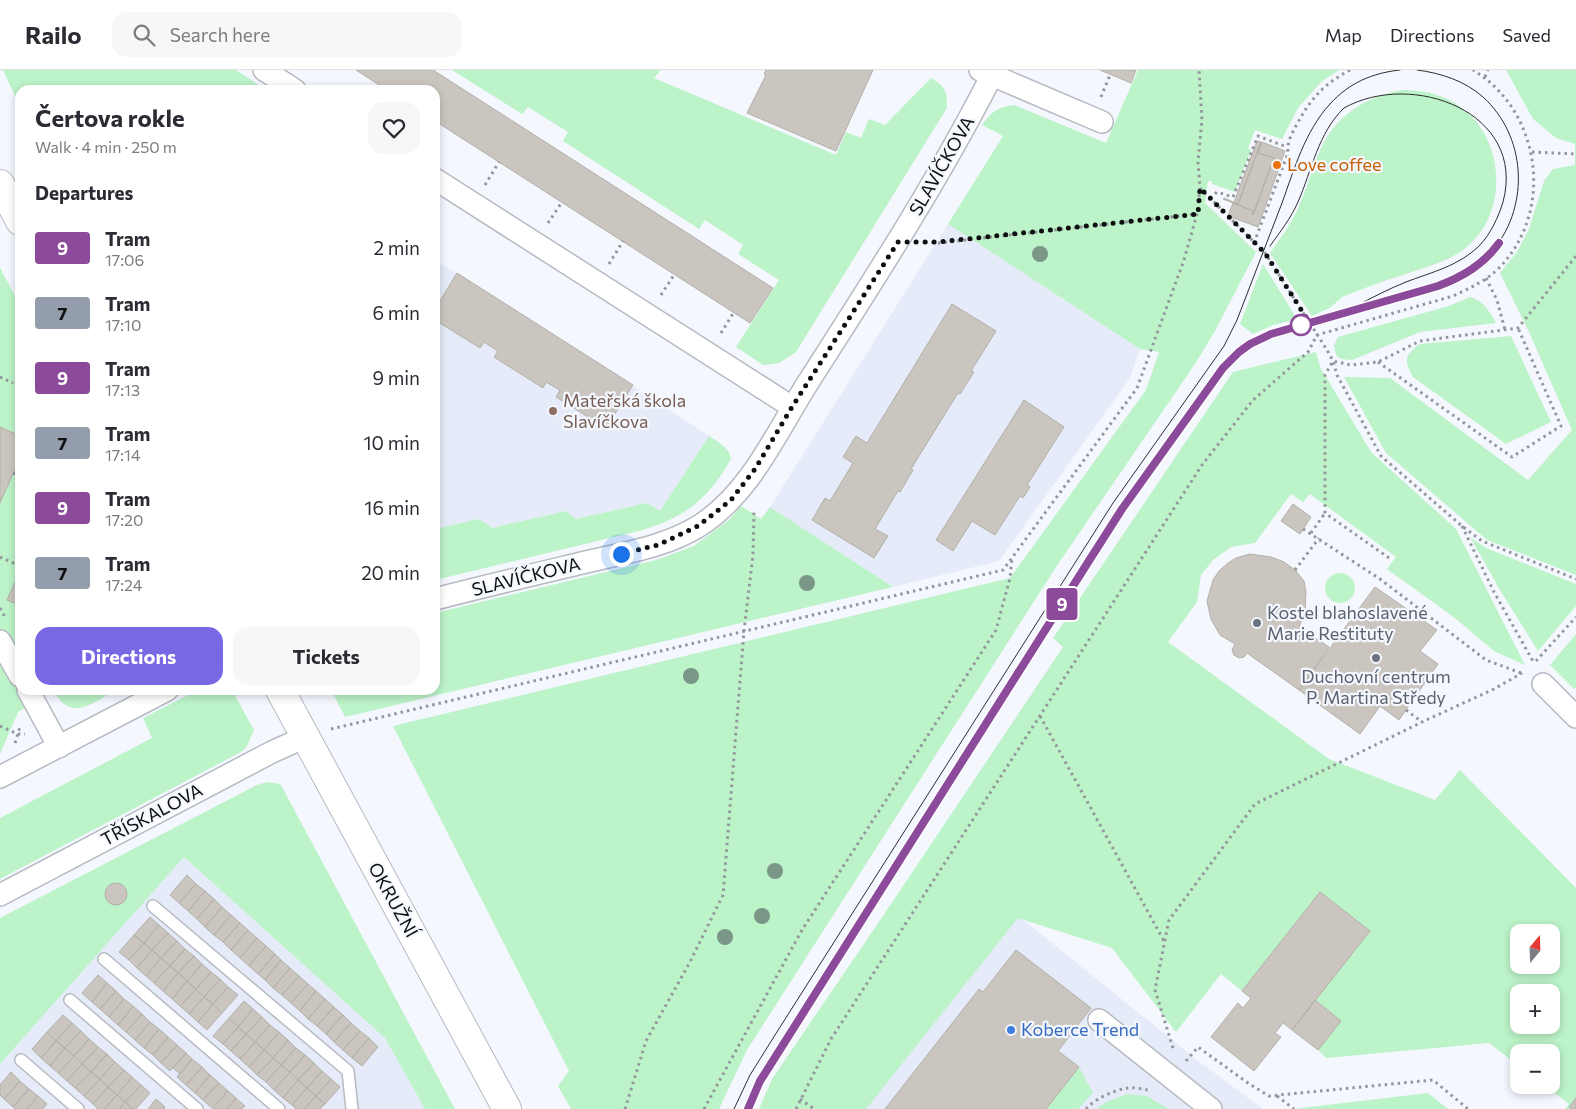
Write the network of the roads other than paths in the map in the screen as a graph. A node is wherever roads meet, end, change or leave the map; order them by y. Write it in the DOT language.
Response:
graph roads {
  1 [pos="264,70"];
  2 [pos="985,73"];
  3 [pos="287,85"];
  4 [pos="1100,113"];
  5 [pos="440,182"];
  6 [pos="0,184"];
  7 [pos="15,212"];
  8 [pos="792,407"];
  9 [pos="440,597"];
  10 [pos="0,641"];
  11 [pos="15,667"];
  12 [pos="1543,684"];
  13 [pos="31,695"];
  14 [pos="157,695"];
  15 [pos="283,695"];
  16 [pos="1576,717"];
  17 [pos="305,737"];
  18 [pos="59,746"];
  19 [pos="0,777"];
  20 [pos="0,895"];
  21 [pos="153,906"];
  22 [pos="104,959"];
  23 [pos="70,1000"];
  24 [pos="1099,1020"];
  25 [pos="21,1060"];
  26 [pos="78,1109"];
  27 [pos="197,1109"];
  28 [pos="278,1109"];
  29 [pos="352,1109"];
  30 [pos="507,1109"];
  31 [pos="1211,1109"];
  1 -- 3 [label="street"];
  2 -- 4 [label="street"];
  2 -- 8 [label="street, SLAVÍČKOVA"];
  5 -- 8 [label="street"];
  6 -- 7 [label="street"];
  8 -- 9 [label="street, SLAVÍČKOVA"];
  10 -- 11 [label="street"];
  12 -- 16 [label="street"];
  13 -- 18 [label="street"];
  14 -- 18 [label="street"];
  15 -- 17 [label="street, OKRUŽNÍ"];
  17 -- 20 [label="street, TŘÍSKALOVA"];
  17 -- 30 [label="street, OKRUŽNÍ"];
  18 -- 19 [label="street"];
  21 -- 29 [label="lane"];
  22 -- 28 [label="lane"];
  23 -- 27 [label="lane"];
  24 -- 31 [label="street"];
  25 -- 26 [label="lane"];
}
